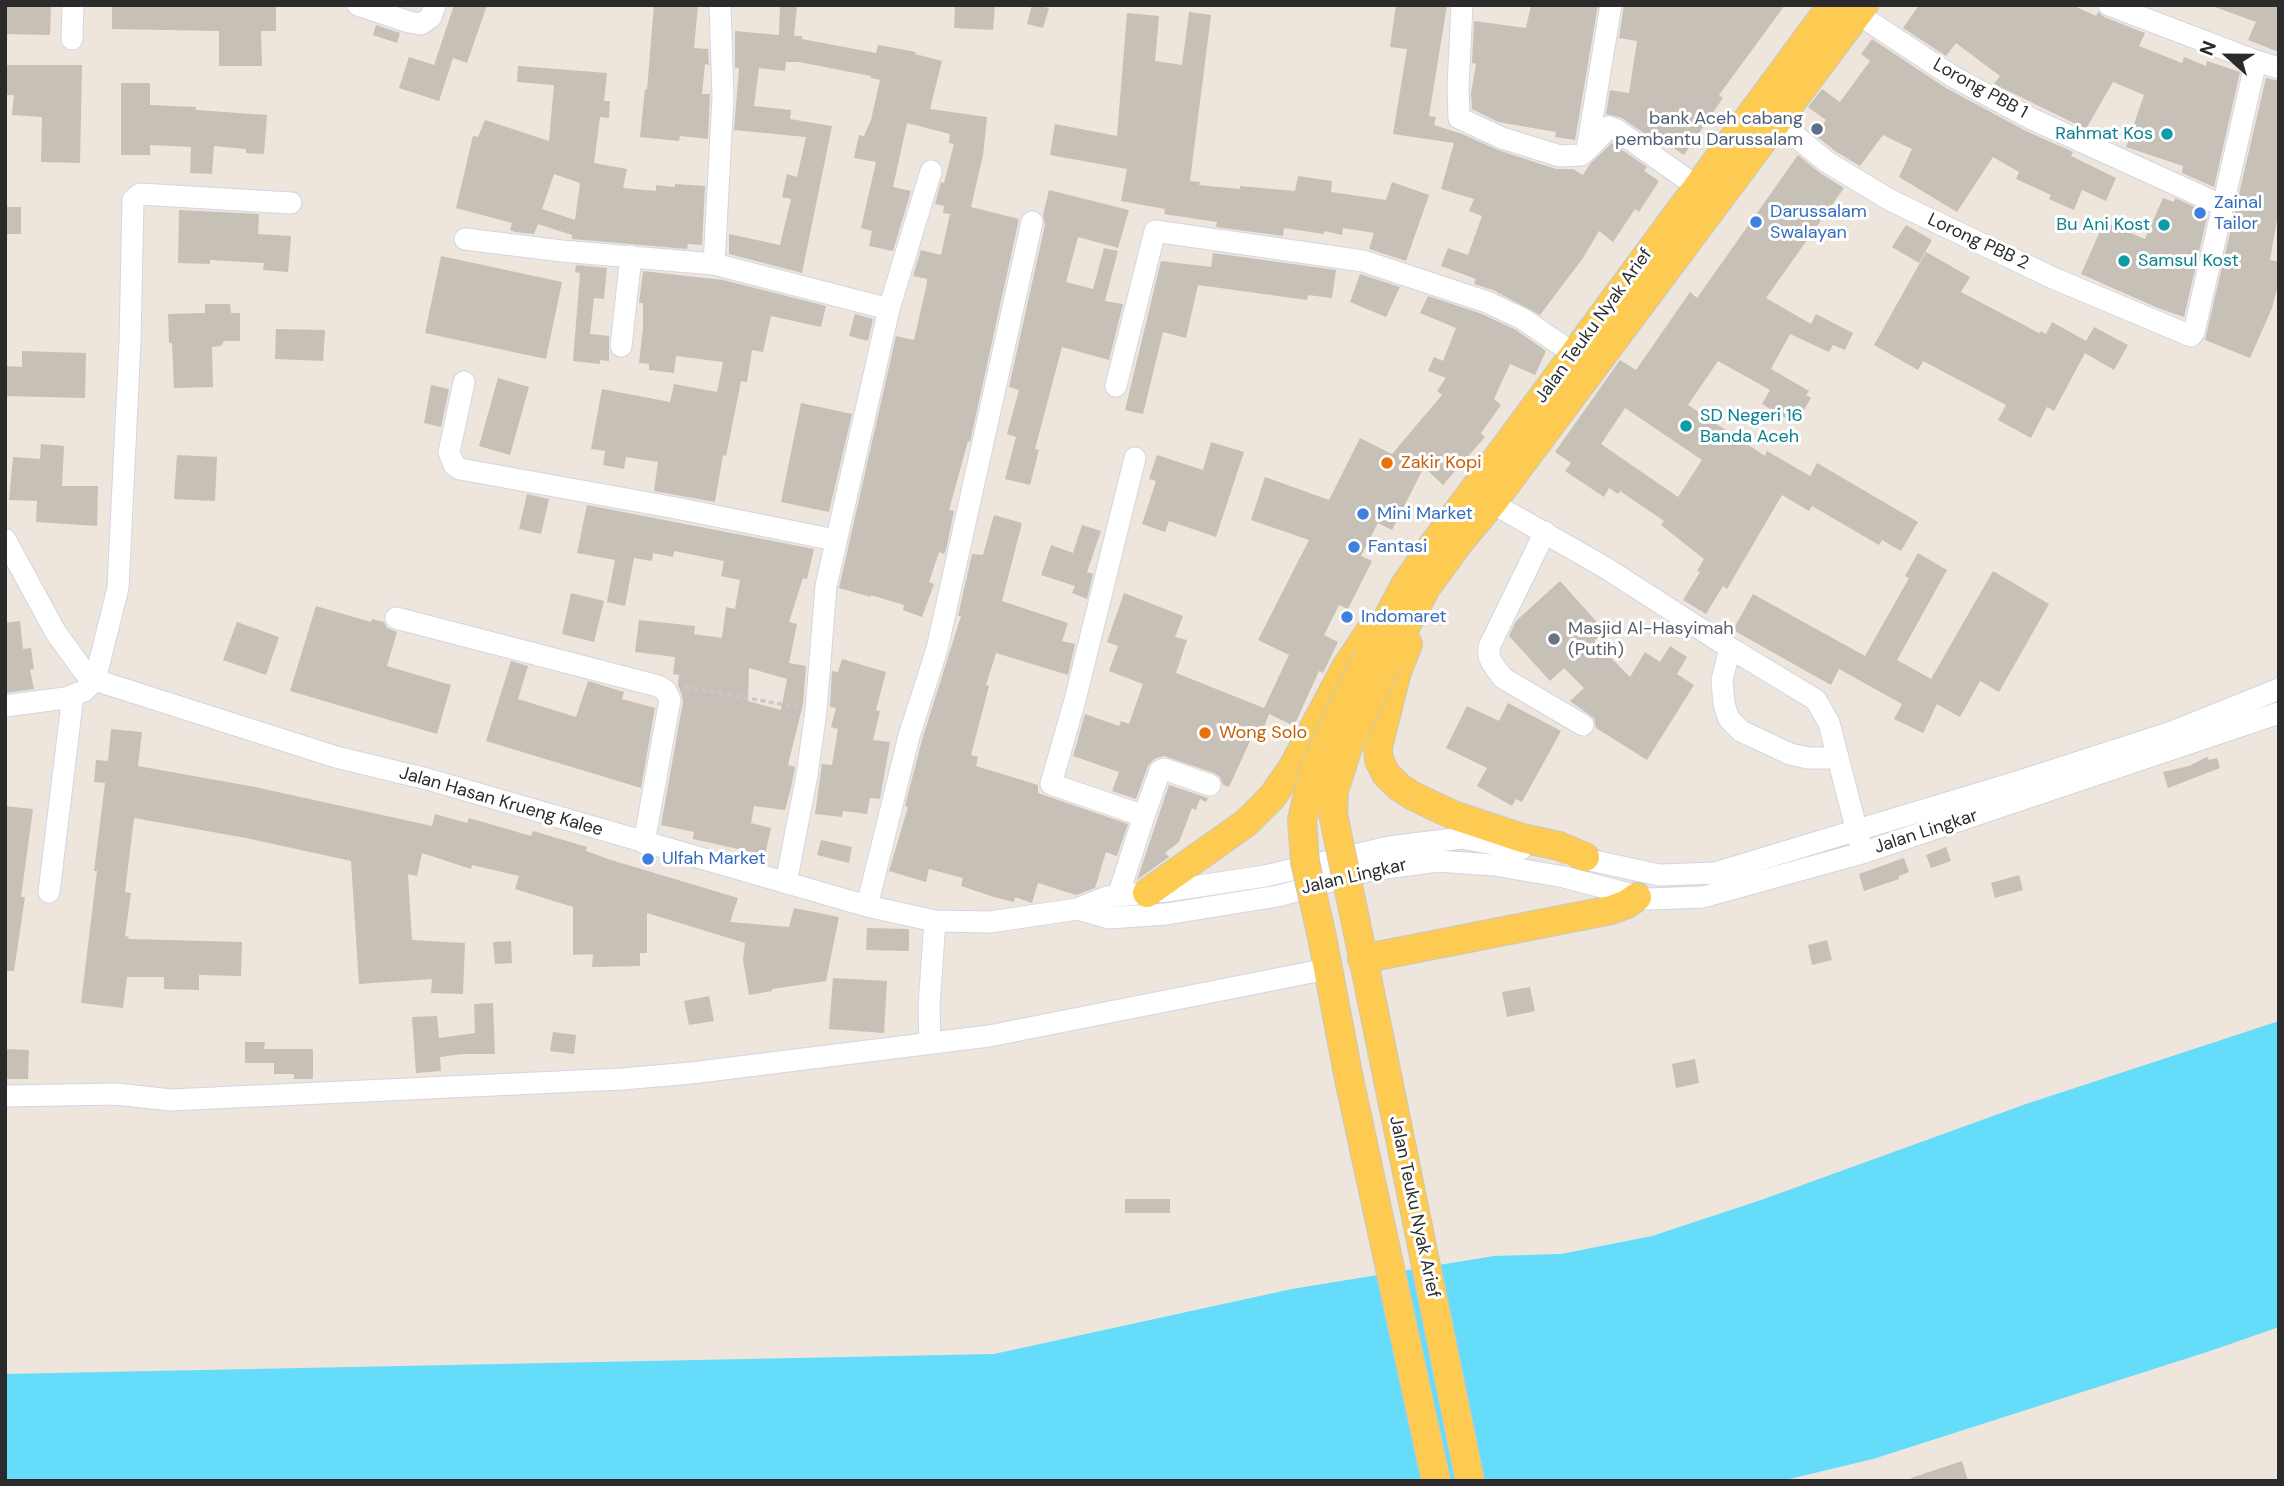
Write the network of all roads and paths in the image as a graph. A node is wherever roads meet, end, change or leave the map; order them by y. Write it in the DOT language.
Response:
graph roads {
  1 [pos="73,5"];
  2 [pos="358,5"];
  3 [pos="435,5"];
  4 [pos="720,5"];
  5 [pos="1462,5"];
  6 [pos="1611,5"];
  7 [pos="2109,5"];
  8 [pos="1851,8"];
  9 [pos="72,39"];
  10 [pos="2256,61"];
  11 [pos="2279,68"];
  12 [pos="1766,113"];
  13 [pos="1587,150"];
  14 [pos="931,172"];
  15 [pos="1696,187"];
  16 [pos="291,203"];
  17 [pos="2222,206"];
  18 [pos="1032,222"];
  19 [pos="465,239"];
  20 [pos="631,256"];
  21 [pos="714,264"];
  22 [pos="889,309"];
  23 [pos="621,346"];
  24 [pos="1574,354"];
  25 [pos="464,382"];
  26 [pos="1116,386"];
  27 [pos="1135,458"];
  28 [pos="1492,503"];
  29 [pos="1545,532"];
  30 [pos="5,538"];
  31 [pos="835,540"];
  32 [pos="1415,587"];
  33 [pos="396,618"];
  34 [pos="1730,648"];
  35 [pos="1378,658"];
  36 [pos="95,680"];
  37 [pos="2279,689"];
  38 [pos="666,691"];
  39 [pos="73,695"];
  40 [pos="5,706"];
  41 [pos="816,711"];
  42 [pos="2279,713"];
  43 [pos="1583,725"];
  44 [pos="1840,767"];
  45 [pos="1210,785"];
  46 [pos="1144,816"];
  47 [pos="1855,825"];
  48 [pos="644,843"];
  49 [pos="1862,853"];
  50 [pos="1585,857"];
  51 [pos="1659,875"];
  52 [pos="786,883"];
  53 [pos="49,892"];
  54 [pos="1147,893"];
  55 [pos="1118,896"];
  56 [pos="1649,898"];
  57 [pos="867,906"];
  58 [pos="1077,909"];
  59 [pos="934,928"];
  60 [pos="1360,946"];
  61 [pos="1327,969"];
  62 [pos="930,1043"];
  63 [pos="5,1097"];
  64 [pos="1436,1481"];
  65 [pos="1470,1481"];
  1 -- 9 [label="street"];
  2 -- 3 [label="street"];
  4 -- 21 [label="street"];
  5 -- 13 [label="street"];
  6 -- 13 [label="street"];
  7 -- 10 [label="street"];
  8 -- 12 [label="main road, Jalan Teuku Nyak Arief"];
  8 -- 17 [label="street, Lorong PBB 1"];
  10 -- 11 [label="street"];
  10 -- 17 [label="street"];
  12 -- 15 [label="main road, Jalan Teuku Nyak Arief"];
  12 -- 17 [label="street, Lorong PBB 2"];
  12 -- 28 [label="main road, Jalan Teuku Nyak Arief"];
  13 -- 15 [label="street"];
  14 -- 22 [label="street"];
  15 -- 24 [label="main road, Jalan Teuku Nyak Arief"];
  16 -- 36 [label="street"];
  18 -- 57 [label="street"];
  19 -- 20 [label="street"];
  20 -- 21 [label="street"];
  20 -- 23 [label="street"];
  21 -- 22 [label="street"];
  22 -- 31 [label="street"];
  24 -- 26 [label="street"];
  24 -- 32 [label="main road, Jalan Teuku Nyak Arief"];
  25 -- 31 [label="street"];
  27 -- 46 [label="street"];
  28 -- 29 [label="street"];
  28 -- 32 [label="main road, Jalan Teuku Nyak Arief"];
  29 -- 34 [label="street"];
  29 -- 43 [label="street"];
  30 -- 36 [label="street, Jalan Hasan Krueng Kalee"];
  31 -- 41 [label="street"];
  32 -- 35 [label="main road"];
  32 -- 50 [label="main road"];
  32 -- 54 [label="main road"];
  33 -- 38 [label="street"];
  34 -- 44 [label="street"];
  34 -- 44 [label="street"];
  35 -- 60 [label="main road, Jalan Teuku Nyak Arief, bridge"];
  35 -- 61 [label="main road, Jalan Teuku Nyak Arief, bridge"];
  36 -- 39 [label="street"];
  36 -- 48 [label="street, Jalan Hasan Krueng Kalee"];
  37 -- 47 [label="street, Jalan Lingkar"];
  38 -- 41 [label="path"];
  38 -- 48 [label="street"];
  39 -- 40 [label="street"];
  39 -- 53 [label="street"];
  41 -- 52 [label="street"];
  42 -- 49 [label="street, Jalan Lingkar"];
  44 -- 47 [label="street"];
  45 -- 46 [label="street"];
  46 -- 55 [label="street"];
  47 -- 49 [label="street"];
  47 -- 51 [label="street, Jalan Lingkar"];
  48 -- 52 [label="street, Jalan Hasan Krueng Kalee"];
  49 -- 56 [label="street, Jalan Lingkar"];
  50 -- 51 [label="street, Jalan Lingkar"];
  50 -- 54 [label="street, Jalan Lingkar"];
  51 -- 56 [label="street"];
  52 -- 57 [label="street, Jalan Hasan Krueng Kalee"];
  54 -- 55 [label="street, Jalan Lingkar"];
  55 -- 58 [label="street, Jalan Lingkar"];
  56 -- 58 [label="street, Jalan Lingkar"];
  56 -- 60 [label="main road"];
  57 -- 59 [label="street, Jalan Hasan Krueng Kalee"];
  58 -- 59 [label="street, Jalan Hasan Krueng Kalee"];
  59 -- 62 [label="street"];
  60 -- 65 [label="main road, Jalan Teuku Nyak Arief"];
  61 -- 62 [label="street"];
  61 -- 64 [label="main road, Jalan Teuku Nyak Arief"];
  62 -- 63 [label="street"];
}
